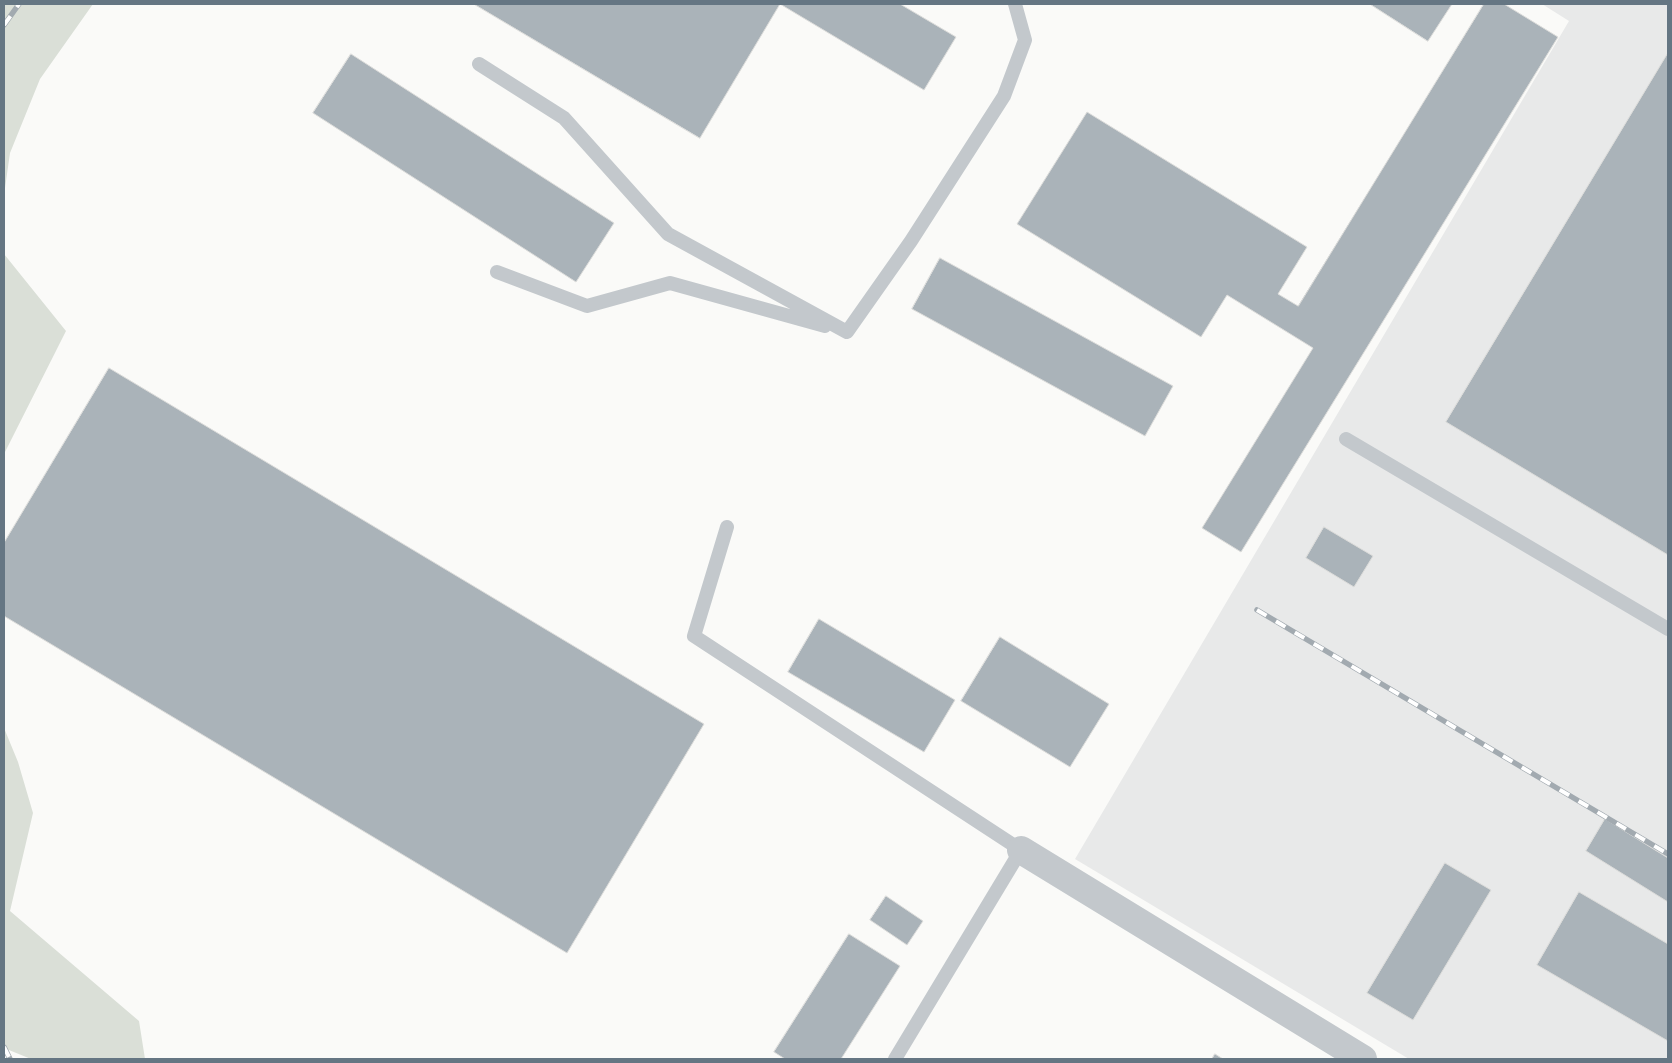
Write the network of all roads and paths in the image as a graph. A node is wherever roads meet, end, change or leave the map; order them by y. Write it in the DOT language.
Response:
graph roads {
  1 [pos="1015,4"];
  2 [pos="479,64"];
  3 [pos="497,272"];
  4 [pos="847,332"];
  5 [pos="1346,439"];
  6 [pos="727,527"];
  7 [pos="1668,629"];
  8 [pos="1021,850"];
  9 [pos="895,1059"];
  10 [pos="1363,1059"];
  1 -- 4 [label="lane"];
  2 -- 4 [label="lane"];
  3 -- 4 [label="lane"];
  5 -- 7 [label="lane"];
  6 -- 8 [label="lane"];
  8 -- 9 [label="lane"];
  8 -- 10 [label="street"];
}
